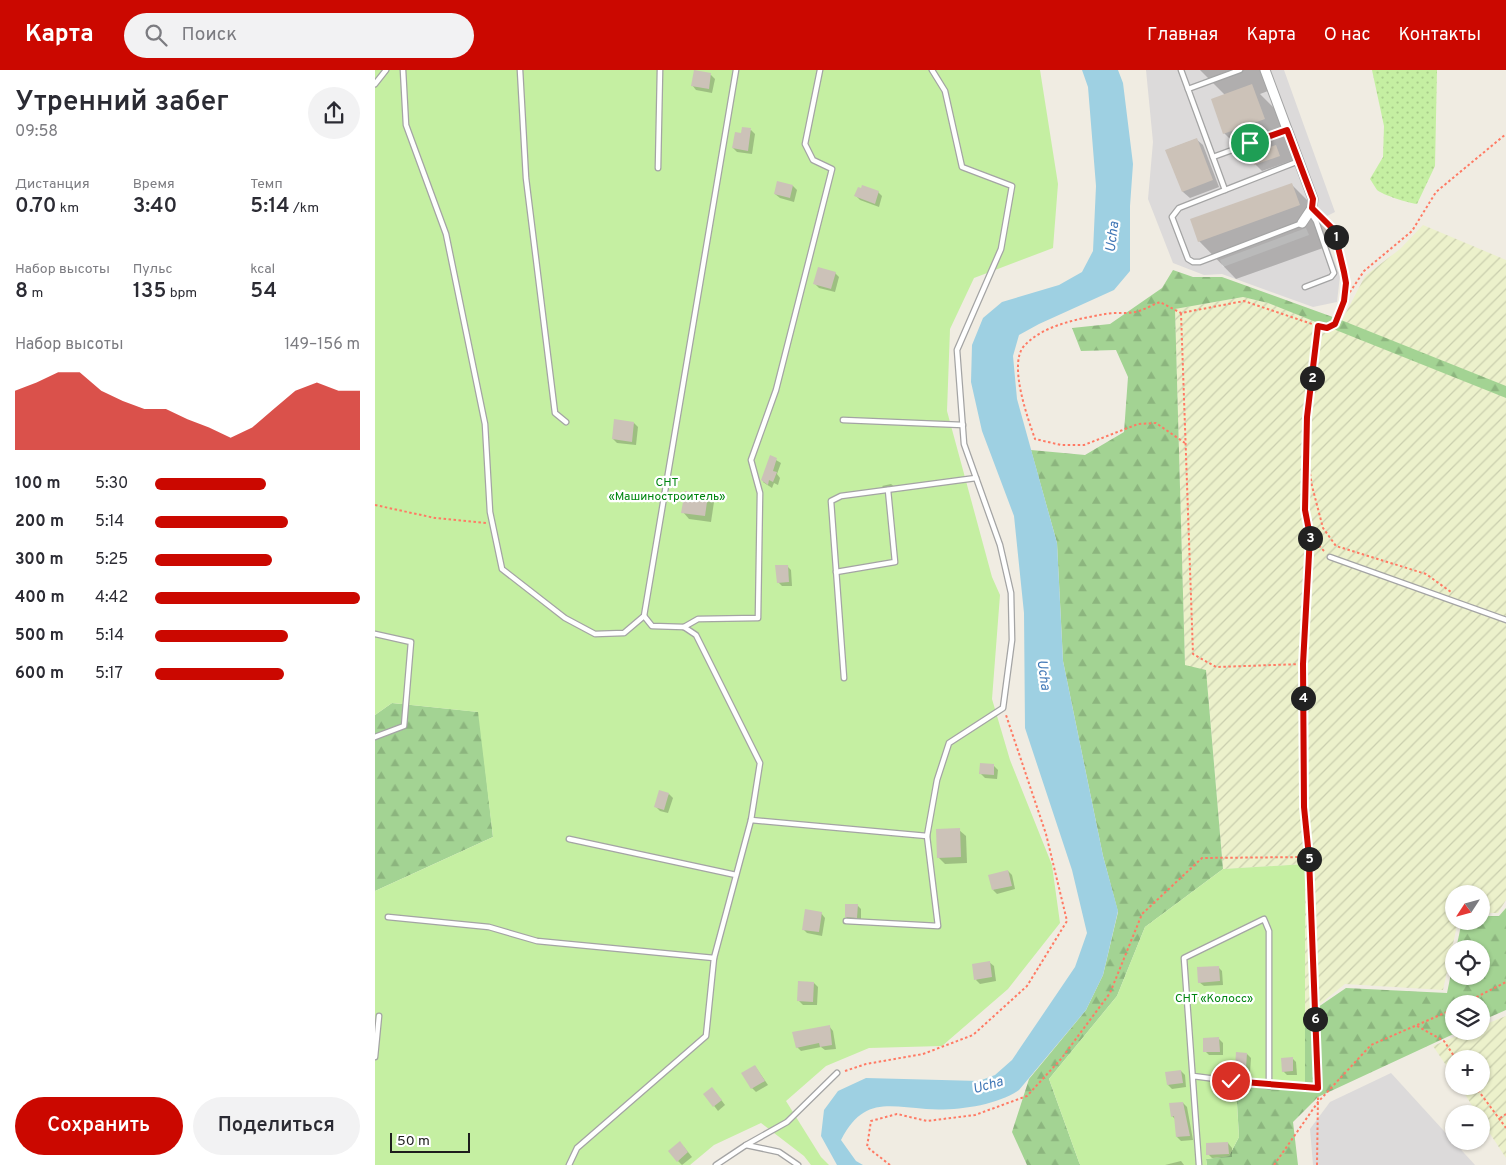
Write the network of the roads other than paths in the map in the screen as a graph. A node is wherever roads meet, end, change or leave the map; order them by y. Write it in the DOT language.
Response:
graph roads {
  1 [pos="386,70"];
  2 [pos="403,70"];
  3 [pos="520,70"];
  4 [pos="660,70"];
  5 [pos="736,70"];
  6 [pos="820,70"];
  7 [pos="932,70"];
  8 [pos="1181,70"];
  9 [pos="1240,70"];
  10 [pos="1265,70"];
  11 [pos="375,84"];
  12 [pos="1188,89"];
  13 [pos="1287,130"];
  14 [pos="1213,157"];
  15 [pos="1299,161"];
  16 [pos="658,168"];
  17 [pos="1225,190"];
  18 [pos="1311,210"];
  19 [pos="1302,223"];
  20 [pos="1305,287"];
  21 [pos="843,420"];
  22 [pos="566,422"];
  23 [pos="963,425"];
  24 [pos="976,478"];
  25 [pos="888,490"];
  26 [pos="1330,557"];
  27 [pos="836,572"];
  28 [pos="644,616"];
  29 [pos="1506,620"];
  30 [pos="684,627"];
  31 [pos="375,634"];
  32 [pos="844,678"];
  33 [pos="375,737"];
  34 [pos="751,820"];
  35 [pos="927,836"];
  36 [pos="569,839"];
  37 [pos="736,875"];
  38 [pos="388,917"];
  39 [pos="845,921"];
  40 [pos="714,958"];
  41 [pos="379,1016"];
  42 [pos="375,1057"];
  43 [pos="837,1074"];
  44 [pos="1193,1076"];
  45 [pos="1269,1086"];
  46 [pos="1318,1088"];
  47 [pos="746,1145"];
  48 [pos="569,1165"];
  49 [pos="716,1165"];
  50 [pos="798,1165"];
  51 [pos="1199,1165"];
  1 -- 11 [label="lane"];
  2 -- 28 [label="lane"];
  3 -- 22 [label="lane"];
  4 -- 16 [label="lane"];
  5 -- 28 [label="lane"];
  6 -- 30 [label="lane"];
  7 -- 23 [label="lane"];
  8 -- 12 [label="lane"];
  9 -- 12 [label="lane"];
  10 -- 13 [label="street"];
  12 -- 14 [label="lane"];
  13 -- 14 [label="lane"];
  13 -- 15 [label="street"];
  14 -- 17 [label="lane"];
  15 -- 17 [label="lane"];
  15 -- 18 [label="street"];
  17 -- 19 [label="lane"];
  18 -- 19 [label="street"];
  18 -- 20 [label="lane"];
  21 -- 23 [label="lane"];
  23 -- 24 [label="lane"];
  24 -- 25 [label="lane"];
  24 -- 35 [label="lane"];
  25 -- 27 [label="lane"];
  25 -- 27 [label="lane"];
  26 -- 29 [label="lane"];
  27 -- 32 [label="lane"];
  28 -- 30 [label="lane"];
  30 -- 34 [label="lane"];
  31 -- 33 [label="lane"];
  34 -- 35 [label="lane"];
  34 -- 37 [label="lane"];
  35 -- 39 [label="lane"];
  36 -- 37 [label="lane"];
  37 -- 40 [label="lane"];
  38 -- 40 [label="lane"];
  40 -- 48 [label="lane"];
  41 -- 42 [label="lane"];
  43 -- 47 [label="lane"];
  44 -- 45 [label="lane"];
  44 -- 45 [label="lane"];
  44 -- 51 [label="lane"];
  45 -- 46 [label="lane"];
  47 -- 49 [label="lane"];
  47 -- 50 [label="lane"];
}
